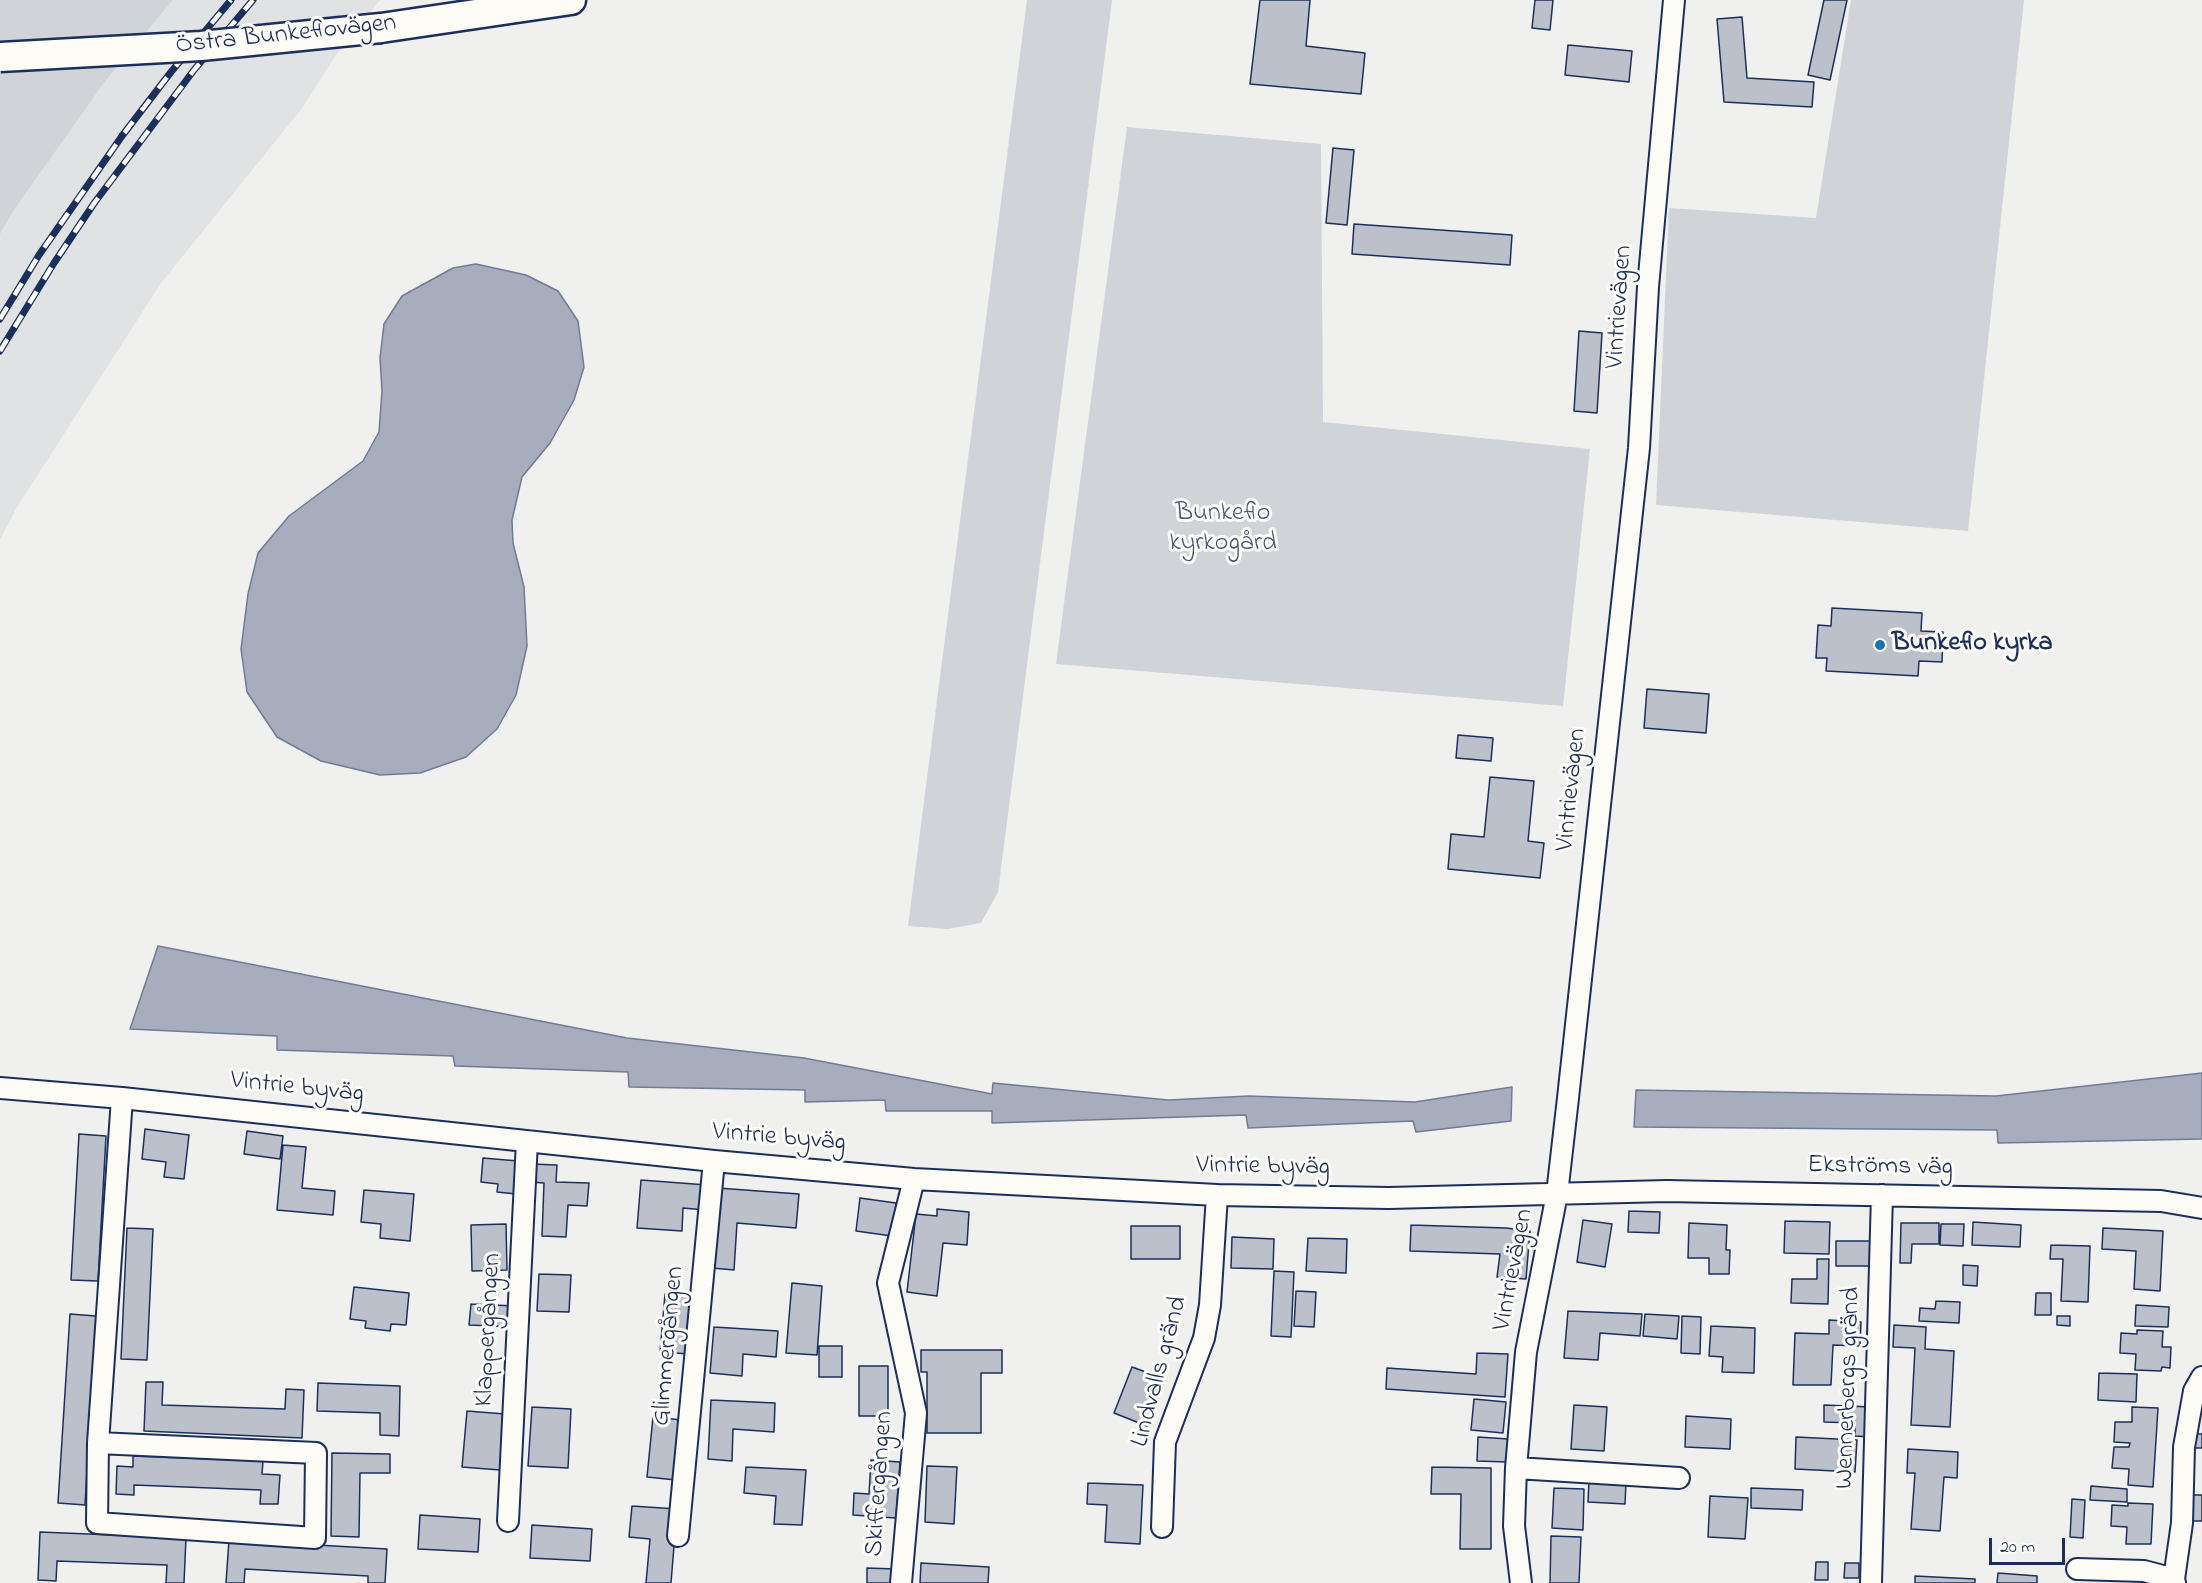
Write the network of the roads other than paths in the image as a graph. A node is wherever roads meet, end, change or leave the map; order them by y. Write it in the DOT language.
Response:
graph roads {
  1 [pos="570,0"];
  2 [pos="1674,0"];
  3 [pos="0,57"];
  4 [pos="0,1088"];
  5 [pos="122,1098"];
  6 [pos="527,1141"];
  7 [pos="714,1161"];
  8 [pos="914,1179"];
  9 [pos="1557,1194"];
  10 [pos="1216,1195"];
  11 [pos="1882,1195"];
  12 [pos="2202,1208"];
  13 [pos="2202,1377"];
  14 [pos="98,1443"];
  15 [pos="1516,1468"];
  16 [pos="1679,1478"];
  17 [pos="508,1521"];
  18 [pos="1162,1527"];
  19 [pos="678,1536"];
  20 [pos="2077,1569"];
  21 [pos="2175,1581"];
  22 [pos="1871,1582"];
  23 [pos="901,1583"];
  24 [pos="1521,1583"];
  1 -- 3 [label="street, Östra Bunkeflovägen, bridge"];
  2 -- 9 [label="street, Vintrievägen"];
  4 -- 5 [label="street, Vintrie byväg"];
  5 -- 6 [label="street, Vintrie byväg"];
  5 -- 14 [label="street"];
  6 -- 7 [label="street, Vintrie byväg"];
  6 -- 17 [label="street, Klappergången"];
  7 -- 8 [label="street, Vintrie byväg"];
  7 -- 19 [label="street, Glimmergången"];
  8 -- 10 [label="street, Vintrie byväg"];
  8 -- 23 [label="street, Skiffergången"];
  9 -- 10 [label="street, Vintrie byväg"];
  9 -- 11 [label="street, Ekströms väg"];
  9 -- 15 [label="street, Vintrievägen"];
  10 -- 18 [label="street, Lindvalls gränd"];
  11 -- 12 [label="street, Ekströms väg"];
  11 -- 22 [label="street, Wennerbergs gränd"];
  13 -- 21 [label="street"];
  14 -- 14 [label="street"];
  15 -- 16 [label="street"];
  15 -- 24 [label="street, Vintrievägen"];
  20 -- 21 [label="street"];
}
